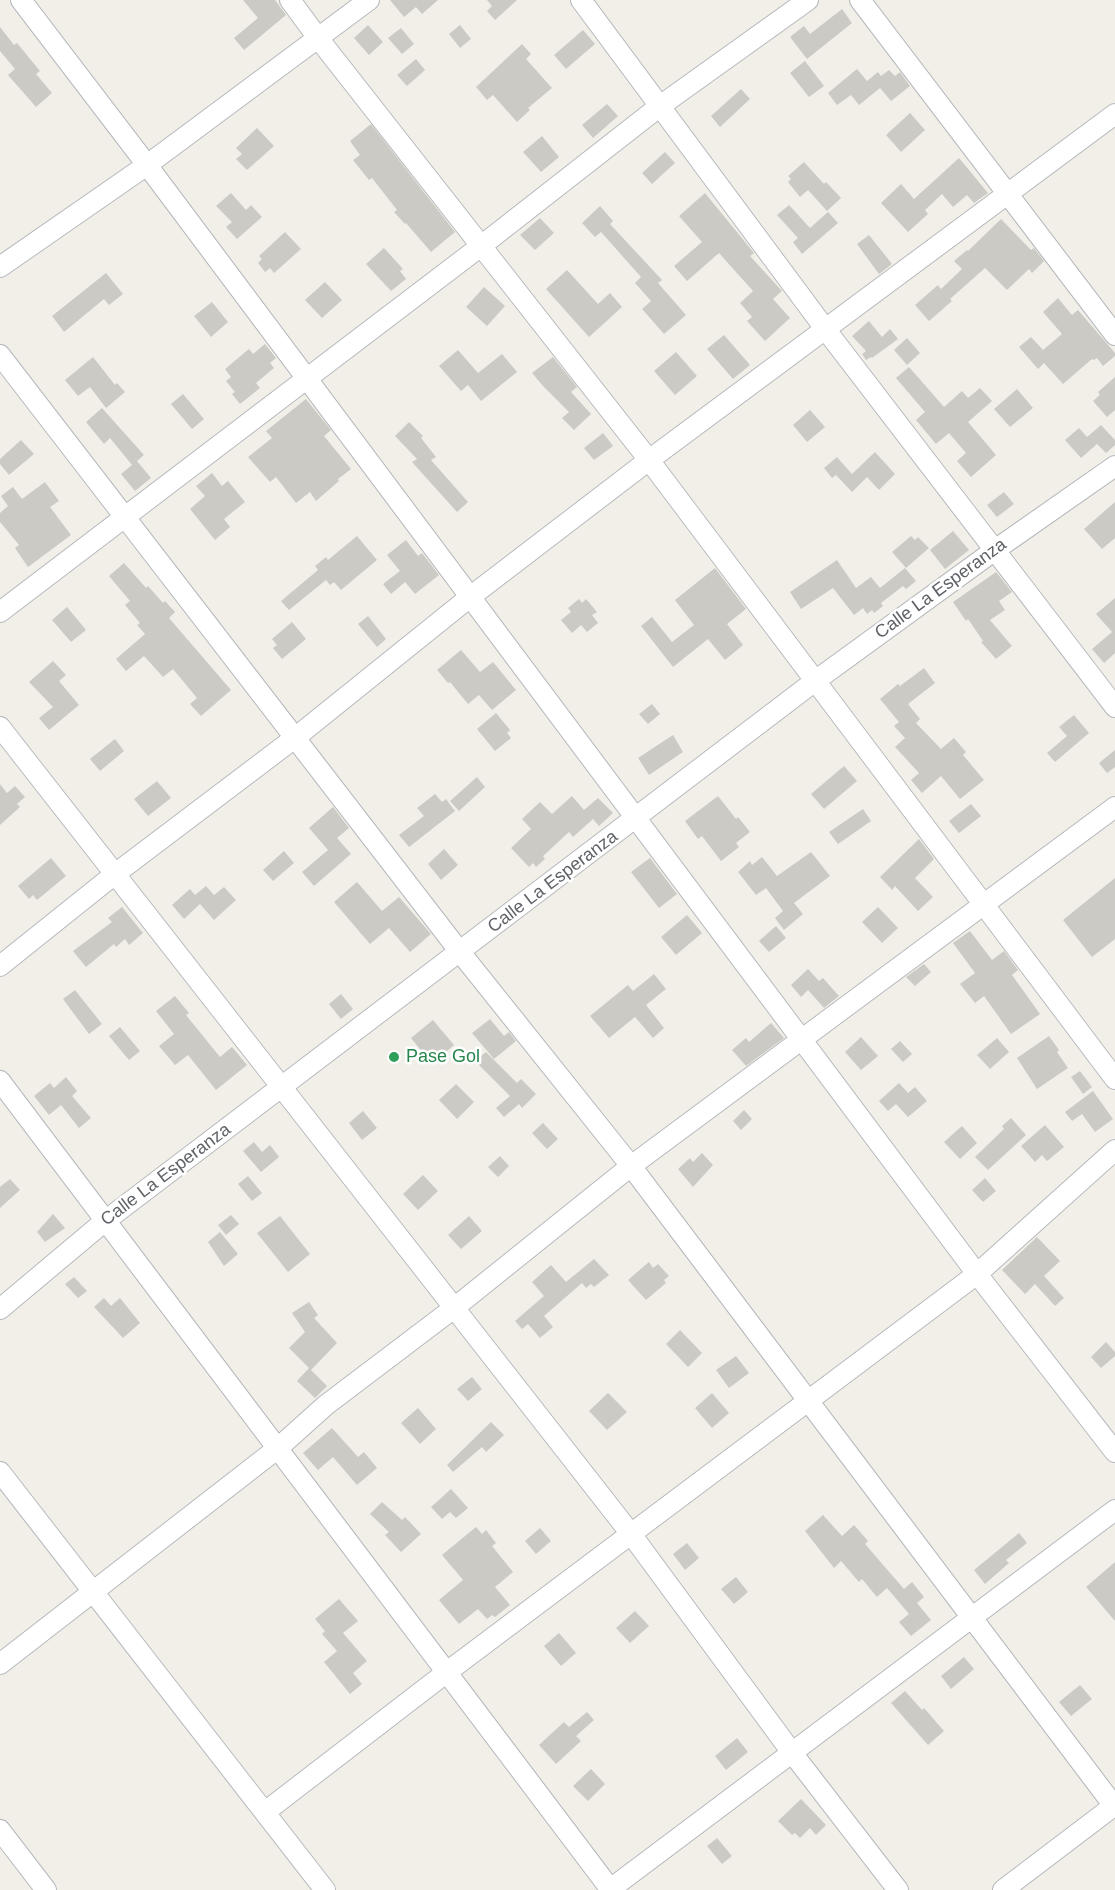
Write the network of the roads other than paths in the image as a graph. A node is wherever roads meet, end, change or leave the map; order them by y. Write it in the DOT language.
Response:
graph roads {
  1 [pos="21,0"];
  2 [pos="290,0"];
  3 [pos="369,0"];
  4 [pos="581,0"];
  5 [pos="808,0"];
  6 [pos="860,0"];
  7 [pos="318,38"];
  8 [pos="660,106"];
  9 [pos="1115,114"];
  10 [pos="147,165"];
  11 [pos="1008,195"];
  12 [pos="481,246"];
  13 [pos="0,267"];
  14 [pos="826,330"];
  15 [pos="1115,335"];
  16 [pos="0,355"];
  17 [pos="306,378"];
  18 [pos="649,460"];
  19 [pos="1115,466"];
  20 [pos="127,517"];
  21 [pos="995,550"];
  22 [pos="470,597"];
  23 [pos="0,612"];
  24 [pos="815,681"];
  25 [pos="1115,707"];
  26 [pos="0,728"];
  27 [pos="296,736"];
  28 [pos="1115,807"];
  29 [pos="635,819"];
  30 [pos="115,874"];
  31 [pos="984,904"];
  32 [pos="460,952"];
  33 [pos="0,966"];
  34 [pos="801,1039"];
  35 [pos="1115,1079"];
  36 [pos="0,1081"];
  37 [pos="281,1087"];
  38 [pos="1115,1150"];
  39 [pos="631,1166"];
  40 [pos="105,1221"];
  41 [pos="977,1275"];
  42 [pos="454,1308"];
  43 [pos="0,1309"];
  44 [pos="808,1401"];
  45 [pos="278,1448"];
  46 [pos="1115,1452"];
  47 [pos="0,1472"];
  48 [pos="1115,1510"];
  49 [pos="631,1534"];
  50 [pos="93,1593"];
  51 [pos="972,1618"];
  52 [pos="0,1664"];
  53 [pos="447,1672"];
  54 [pos="793,1754"];
  55 [pos="1114,1806"];
  56 [pos="265,1812"];
  57 [pos="0,1830"];
  58 [pos="46,1890"];
  59 [pos="325,1890"];
  60 [pos="610,1890"];
  61 [pos="898,1890"];
  62 [pos="1003,1890"];
  1 -- 10 [label="street"];
  2 -- 7 [label="street"];
  3 -- 7 [label="street"];
  4 -- 8 [label="street"];
  5 -- 8 [label="street"];
  6 -- 11 [label="street"];
  7 -- 10 [label="street"];
  7 -- 12 [label="street"];
  8 -- 12 [label="street"];
  8 -- 14 [label="street"];
  9 -- 11 [label="street"];
  10 -- 13 [label="street"];
  10 -- 17 [label="street"];
  11 -- 14 [label="street"];
  11 -- 15 [label="street"];
  12 -- 17 [label="street"];
  12 -- 18 [label="street"];
  14 -- 18 [label="street"];
  14 -- 21 [label="street"];
  16 -- 20 [label="street"];
  17 -- 20 [label="street"];
  17 -- 22 [label="street"];
  18 -- 22 [label="street"];
  18 -- 24 [label="street"];
  19 -- 21 [label="street, Calle La Esperanza"];
  20 -- 23 [label="street"];
  20 -- 27 [label="street"];
  21 -- 24 [label="street, Calle La Esperanza"];
  21 -- 25 [label="street"];
  22 -- 27 [label="street"];
  22 -- 29 [label="street"];
  24 -- 29 [label="street, Calle La Esperanza"];
  24 -- 31 [label="street"];
  26 -- 30 [label="street"];
  27 -- 30 [label="street"];
  27 -- 32 [label="street"];
  28 -- 31 [label="street"];
  29 -- 32 [label="street, Calle La Esperanza"];
  29 -- 34 [label="street"];
  30 -- 33 [label="street"];
  30 -- 37 [label="street"];
  31 -- 34 [label="street"];
  31 -- 35 [label="street"];
  32 -- 37 [label="street, Calle La Esperanza"];
  32 -- 39 [label="street"];
  34 -- 39 [label="street"];
  34 -- 41 [label="street"];
  36 -- 40 [label="street"];
  37 -- 40 [label="street, Calle La Esperanza"];
  37 -- 42 [label="street"];
  38 -- 41 [label="street"];
  39 -- 42 [label="street"];
  39 -- 44 [label="street"];
  40 -- 43 [label="street, Calle La Esperanza"];
  40 -- 45 [label="street"];
  41 -- 44 [label="street"];
  41 -- 46 [label="street"];
  42 -- 45 [label="street"];
  42 -- 49 [label="street"];
  44 -- 49 [label="street"];
  44 -- 51 [label="street"];
  45 -- 50 [label="street"];
  45 -- 53 [label="street"];
  47 -- 50 [label="street"];
  48 -- 51 [label="street"];
  49 -- 53 [label="street"];
  49 -- 54 [label="street"];
  50 -- 52 [label="street"];
  50 -- 56 [label="street"];
  51 -- 54 [label="street"];
  51 -- 55 [label="street"];
  53 -- 56 [label="street"];
  53 -- 60 [label="street"];
  54 -- 60 [label="street"];
  54 -- 61 [label="street"];
  55 -- 62 [label="street"];
  56 -- 59 [label="street"];
  57 -- 58 [label="street"];
}
